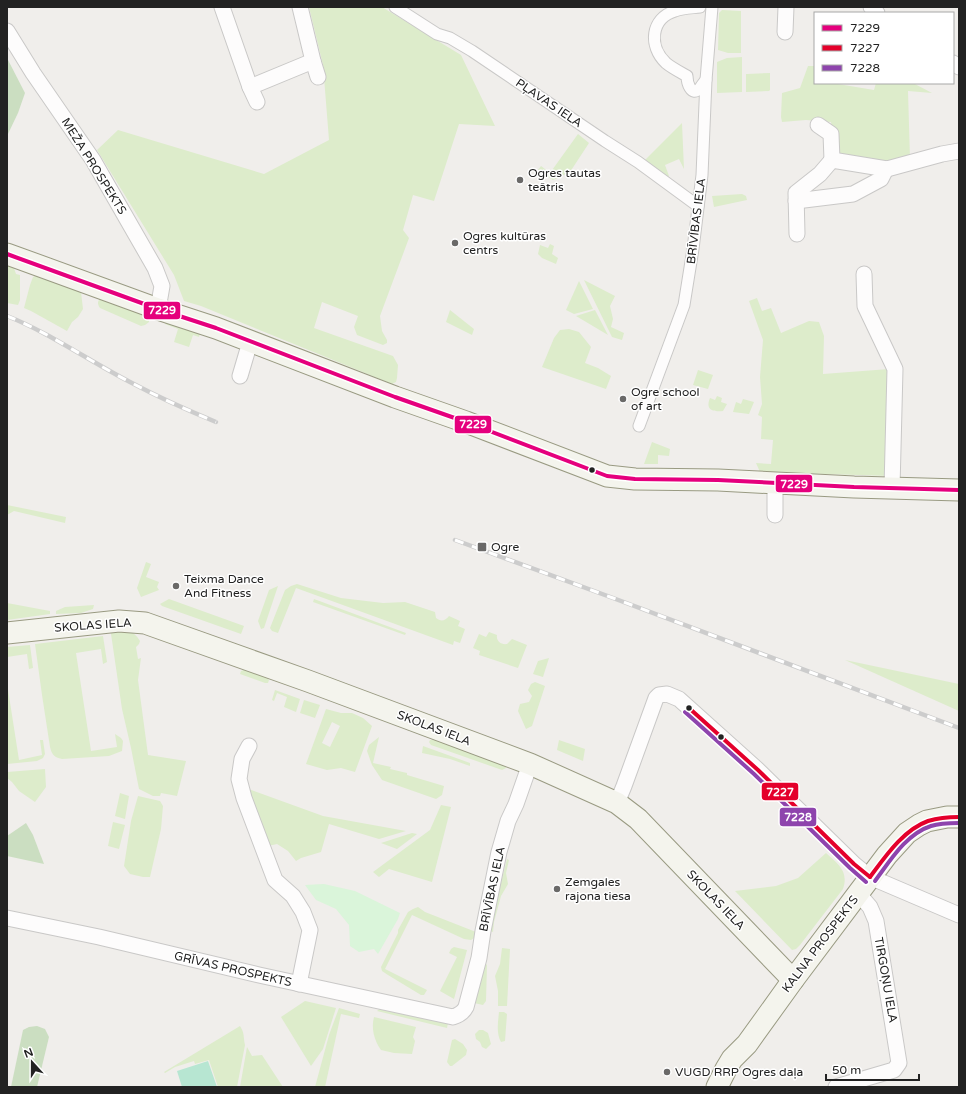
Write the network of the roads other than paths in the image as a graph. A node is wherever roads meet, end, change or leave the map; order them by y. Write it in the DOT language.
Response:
graph roads {
  1 [pos="222,7"];
  2 [pos="300,7"];
  3 [pos="395,7"];
  4 [pos="700,7"];
  5 [pos="712,7"];
  6 [pos="786,7"];
  7 [pos="7,31"];
  8 [pos="785,32"];
  9 [pos="313,62"];
  10 [pos="318,78"];
  11 [pos="706,80"];
  12 [pos="250,87"];
  13 [pos="257,102"];
  14 [pos="818,125"];
  15 [pos="959,151"];
  16 [pos="832,160"];
  17 [pos="887,169"];
  18 [pos="796,201"];
  19 [pos="698,206"];
  20 [pos="797,234"];
  21 [pos="7,254"];
  22 [pos="864,274"];
  23 [pos="158,309"];
  24 [pos="250,342"];
  25 [pos="240,376"];
  26 [pos="639,426"];
  27 [pos="775,483"];
  28 [pos="892,488"];
  29 [pos="959,490"];
  30 [pos="775,515"];
  31 [pos="7,633"];
  32 [pos="250,746"];
  33 [pos="530,764"];
  34 [pos="617,803"];
  35 [pos="959,817"];
  36 [pos="864,885"];
  37 [pos="959,915"];
  38 [pos="7,918"];
  39 [pos="793,980"];
  40 [pos="299,984"];
  41 [pos="460,1015"];
  42 [pos="747,1044"];
  43 [pos="717,1087"];
  44 [pos="733,1087"];
  45 [pos="836,1087"];
  1 -- 12 [label="street"];
  2 -- 9 [label="street"];
  3 -- 19 [label="street, PĻAVAS IELA"];
  4 -- 11 [label="street"];
  5 -- 11 [label="street, BRĪVĪBAS IELA"];
  6 -- 8 [label="street"];
  7 -- 23 [label="street, MEŽA PROSPEKTS"];
  9 -- 10 [label="street"];
  9 -- 12 [label="street"];
  11 -- 19 [label="street, BRĪVĪBAS IELA"];
  12 -- 13 [label="street"];
  14 -- 16 [label="street"];
  15 -- 17 [label="street"];
  16 -- 17 [label="street"];
  16 -- 18 [label="street"];
  17 -- 18 [label="street"];
  18 -- 20 [label="street"];
  19 -- 26 [label="street, BRĪVĪBAS IELA"];
  21 -- 23 [label="main road"];
  22 -- 28 [label="street"];
  23 -- 24 [label="main road"];
  24 -- 25 [label="street"];
  24 -- 27 [label="main road"];
  27 -- 28 [label="main road"];
  27 -- 30 [label="street"];
  28 -- 29 [label="main road"];
  31 -- 33 [label="main road, SKOLAS IELA"];
  32 -- 40 [label="street"];
  33 -- 34 [label="main road, SKOLAS IELA"];
  33 -- 41 [label="street, BRĪVĪBAS IELA"];
  34 -- 36 [label="street, TIRGOŅU IELA"];
  34 -- 39 [label="main road, SKOLAS IELA"];
  35 -- 36 [label="main road, KALNA PROSPEKTS"];
  36 -- 37 [label="street"];
  36 -- 39 [label="main road, KALNA PROSPEKTS"];
  36 -- 45 [label="street, TIRGOŅU IELA"];
  38 -- 40 [label="street, GRĪVAS PROSPEKTS"];
  39 -- 42 [label="main road, KALNA PROSPEKTS"];
  40 -- 41 [label="street, GRĪVAS PROSPEKTS"];
  42 -- 43 [label="main road"];
  42 -- 44 [label="main road"];
}
